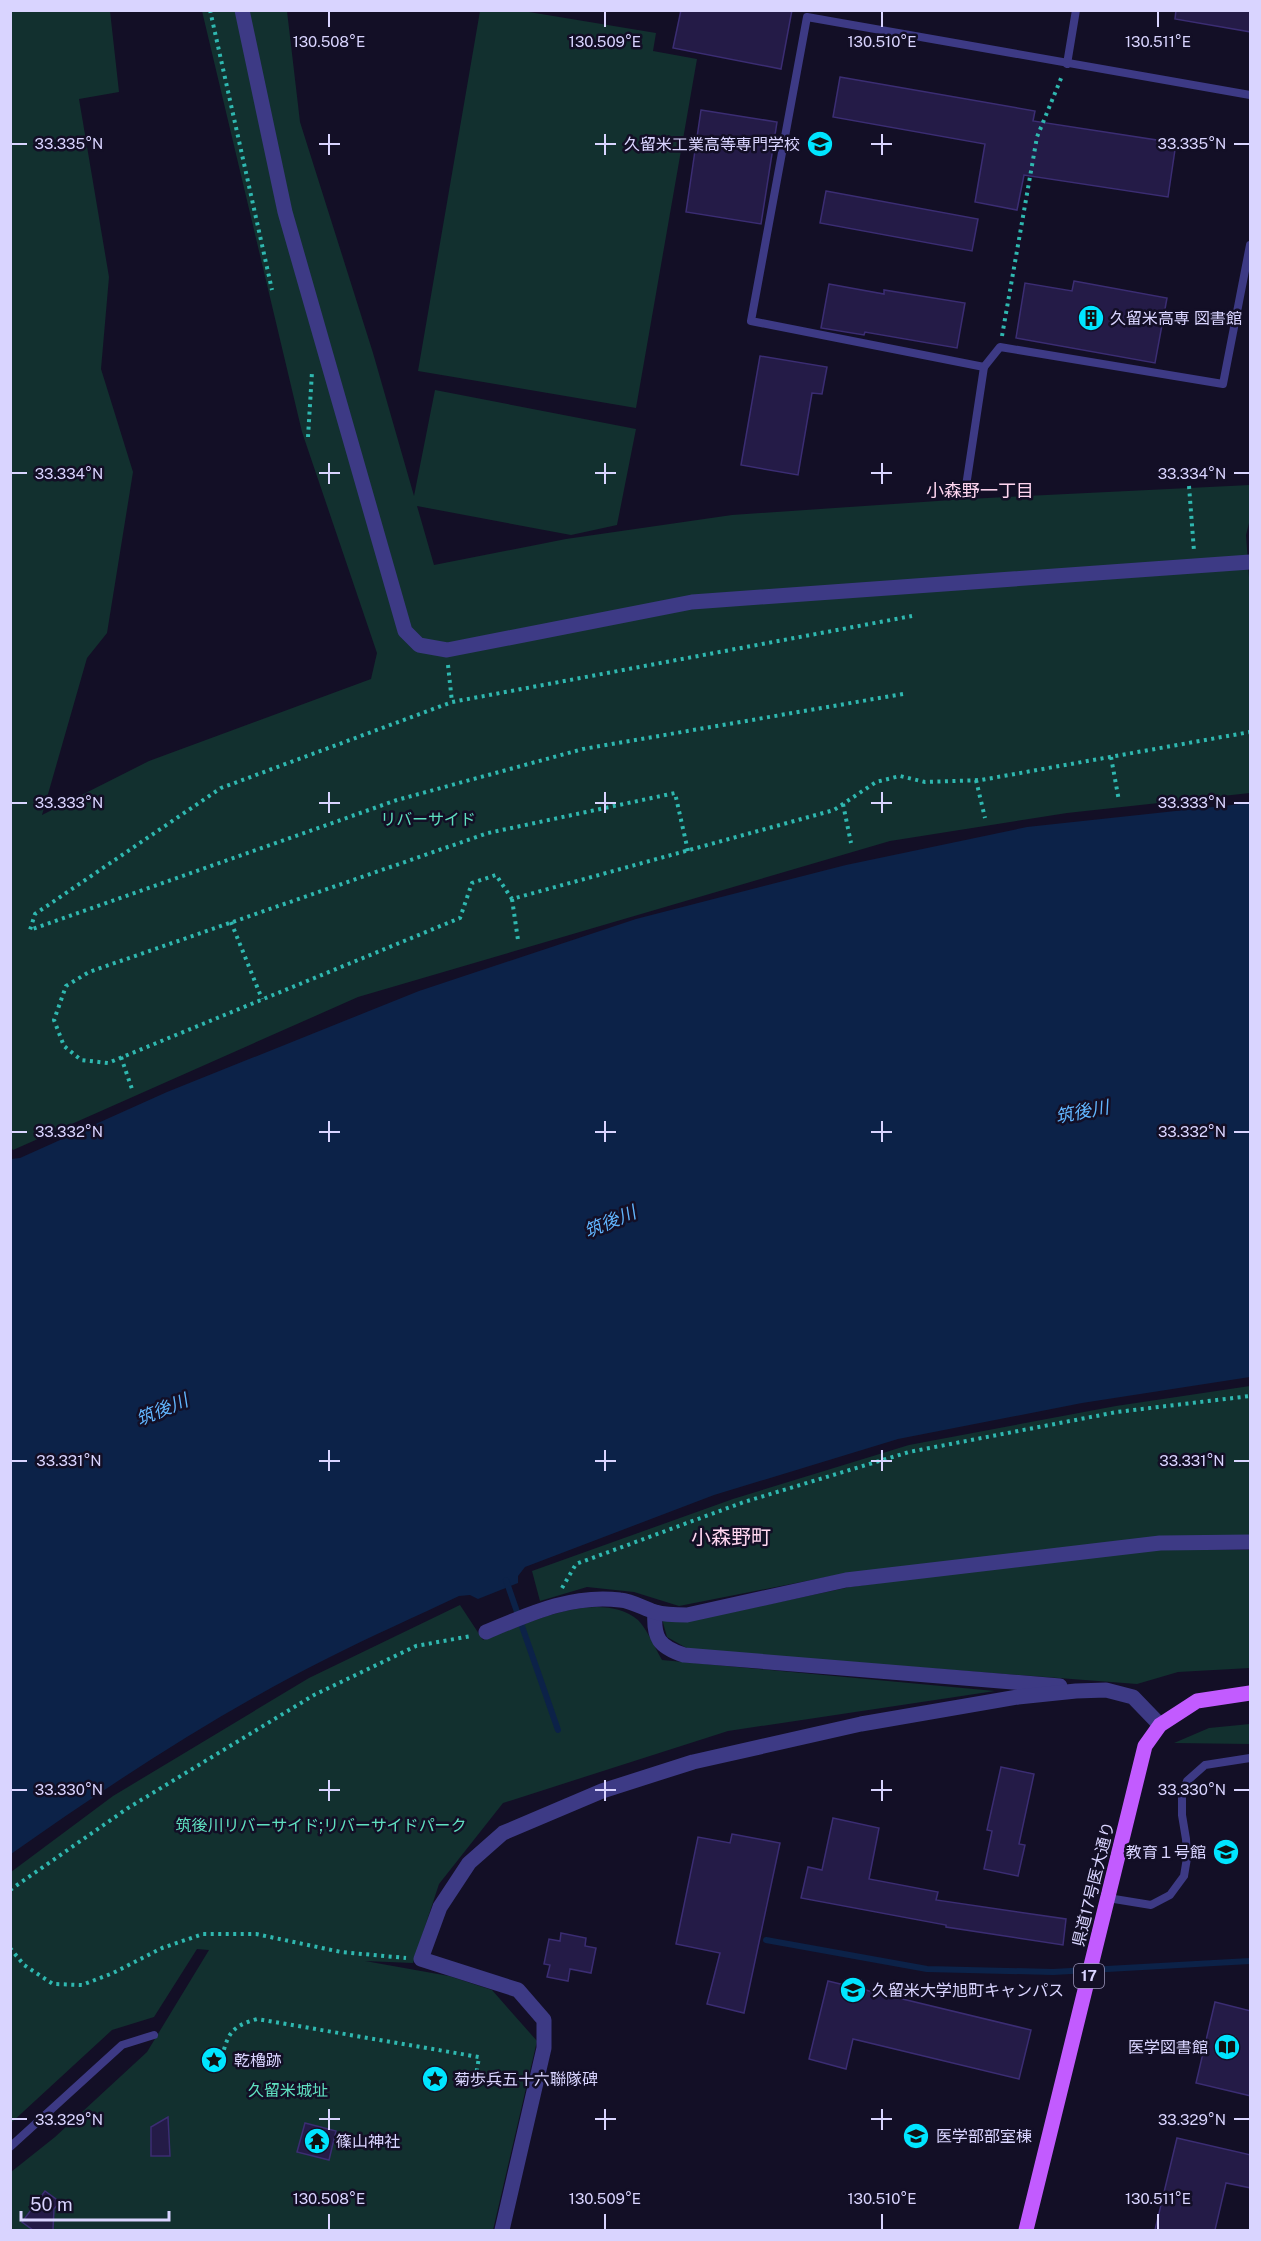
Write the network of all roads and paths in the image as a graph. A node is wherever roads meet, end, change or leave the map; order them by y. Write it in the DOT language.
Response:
graph roads {
  1 [pos="210,10"];
  2 [pos="242,10"];
  3 [pos="1076,10"];
  4 [pos="807,14"];
  5 [pos="1067,64"];
  6 [pos="1251,95"];
  7 [pos="1251,245"];
  8 [pos="272,290"];
  9 [pos="999,347"];
  10 [pos="312,367"];
  11 [pos="984,367"];
  12 [pos="308,436"];
  13 [pos="966,486"];
  14 [pos="1189,486"];
  15 [pos="1251,562"];
  16 [pos="1196,567"];
  17 [pos="912,616"];
  18 [pos="447,650"];
  19 [pos="903,694"];
  20 [pos="452,702"];
  21 [pos="1251,732"];
  22 [pos="1111,757"];
  23 [pos="976,780"];
  24 [pos="1119,801"];
  25 [pos="843,804"];
  26 [pos="986,818"];
  27 [pos="851,843"];
  28 [pos="688,851"];
  29 [pos="512,899"];
  30 [pos="231,922"];
  31 [pos="518,940"];
  32 [pos="262,999"];
  33 [pos="121,1057"];
  34 [pos="133,1092"];
  35 [pos="1251,1396"];
  36 [pos="1251,1542"];
  37 [pos="563,1603"];
  38 [pos="655,1612"];
  39 [pos="486,1632"];
  40 [pos="1076,1691"];
  41 [pos="1251,1693"];
  42 [pos="1160,1725"];
  43 [pos="1251,1758"];
  44 [pos="10,1890"];
  45 [pos="1108,1898"];
  46 [pos="10,1948"];
  47 [pos="422,1959"];
  48 [pos="154,2035"];
  49 [pos="222,2057"];
  50 [pos="474,2088"];
  51 [pos="10,2147"];
  52 [pos="502,2230"];
  53 [pos="1026,2230"];
  1 -- 8 [label="path"];
  2 -- 18 [label="street"];
  3 -- 5 [label="lane"];
  4 -- 5 [label="lane"];
  4 -- 11 [label="lane"];
  5 -- 6 [label="lane"];
  5 -- 9 [label="path"];
  7 -- 9 [label="lane"];
  9 -- 11 [label="lane"];
  10 -- 12 [label="path"];
  11 -- 13 [label="lane"];
  14 -- 16 [label="path"];
  15 -- 16 [label="street"];
  16 -- 18 [label="street"];
  17 -- 20 [label="path"];
  18 -- 20 [label="path"];
  19 -- 20 [label="path"];
  21 -- 22 [label="path"];
  22 -- 23 [label="path"];
  22 -- 24 [label="path"];
  23 -- 25 [label="path"];
  23 -- 26 [label="path"];
  25 -- 27 [label="path"];
  25 -- 28 [label="path"];
  28 -- 29 [label="path"];
  28 -- 30 [label="path"];
  29 -- 31 [label="path"];
  29 -- 32 [label="path"];
  30 -- 32 [label="path"];
  30 -- 33 [label="path"];
  32 -- 33 [label="path"];
  33 -- 34 [label="path"];
  35 -- 37 [label="path"];
  36 -- 38 [label="street"];
  37 -- 38 [label="street"];
  37 -- 39 [label="street"];
  38 -- 40 [label="street"];
  39 -- 44 [label="path"];
  40 -- 42 [label="street"];
  40 -- 47 [label="street"];
  41 -- 42 [label="main road, 17"];
  42 -- 45 [label="main road, 県道17号医大通り / 17"];
  43 -- 45 [label="lane"];
  45 -- 53 [label="main road, 県道17号医大通り / 17"];
  46 -- 47 [label="path"];
  47 -- 52 [label="street"];
  48 -- 51 [label="lane"];
  49 -- 50 [label="path"];
}
